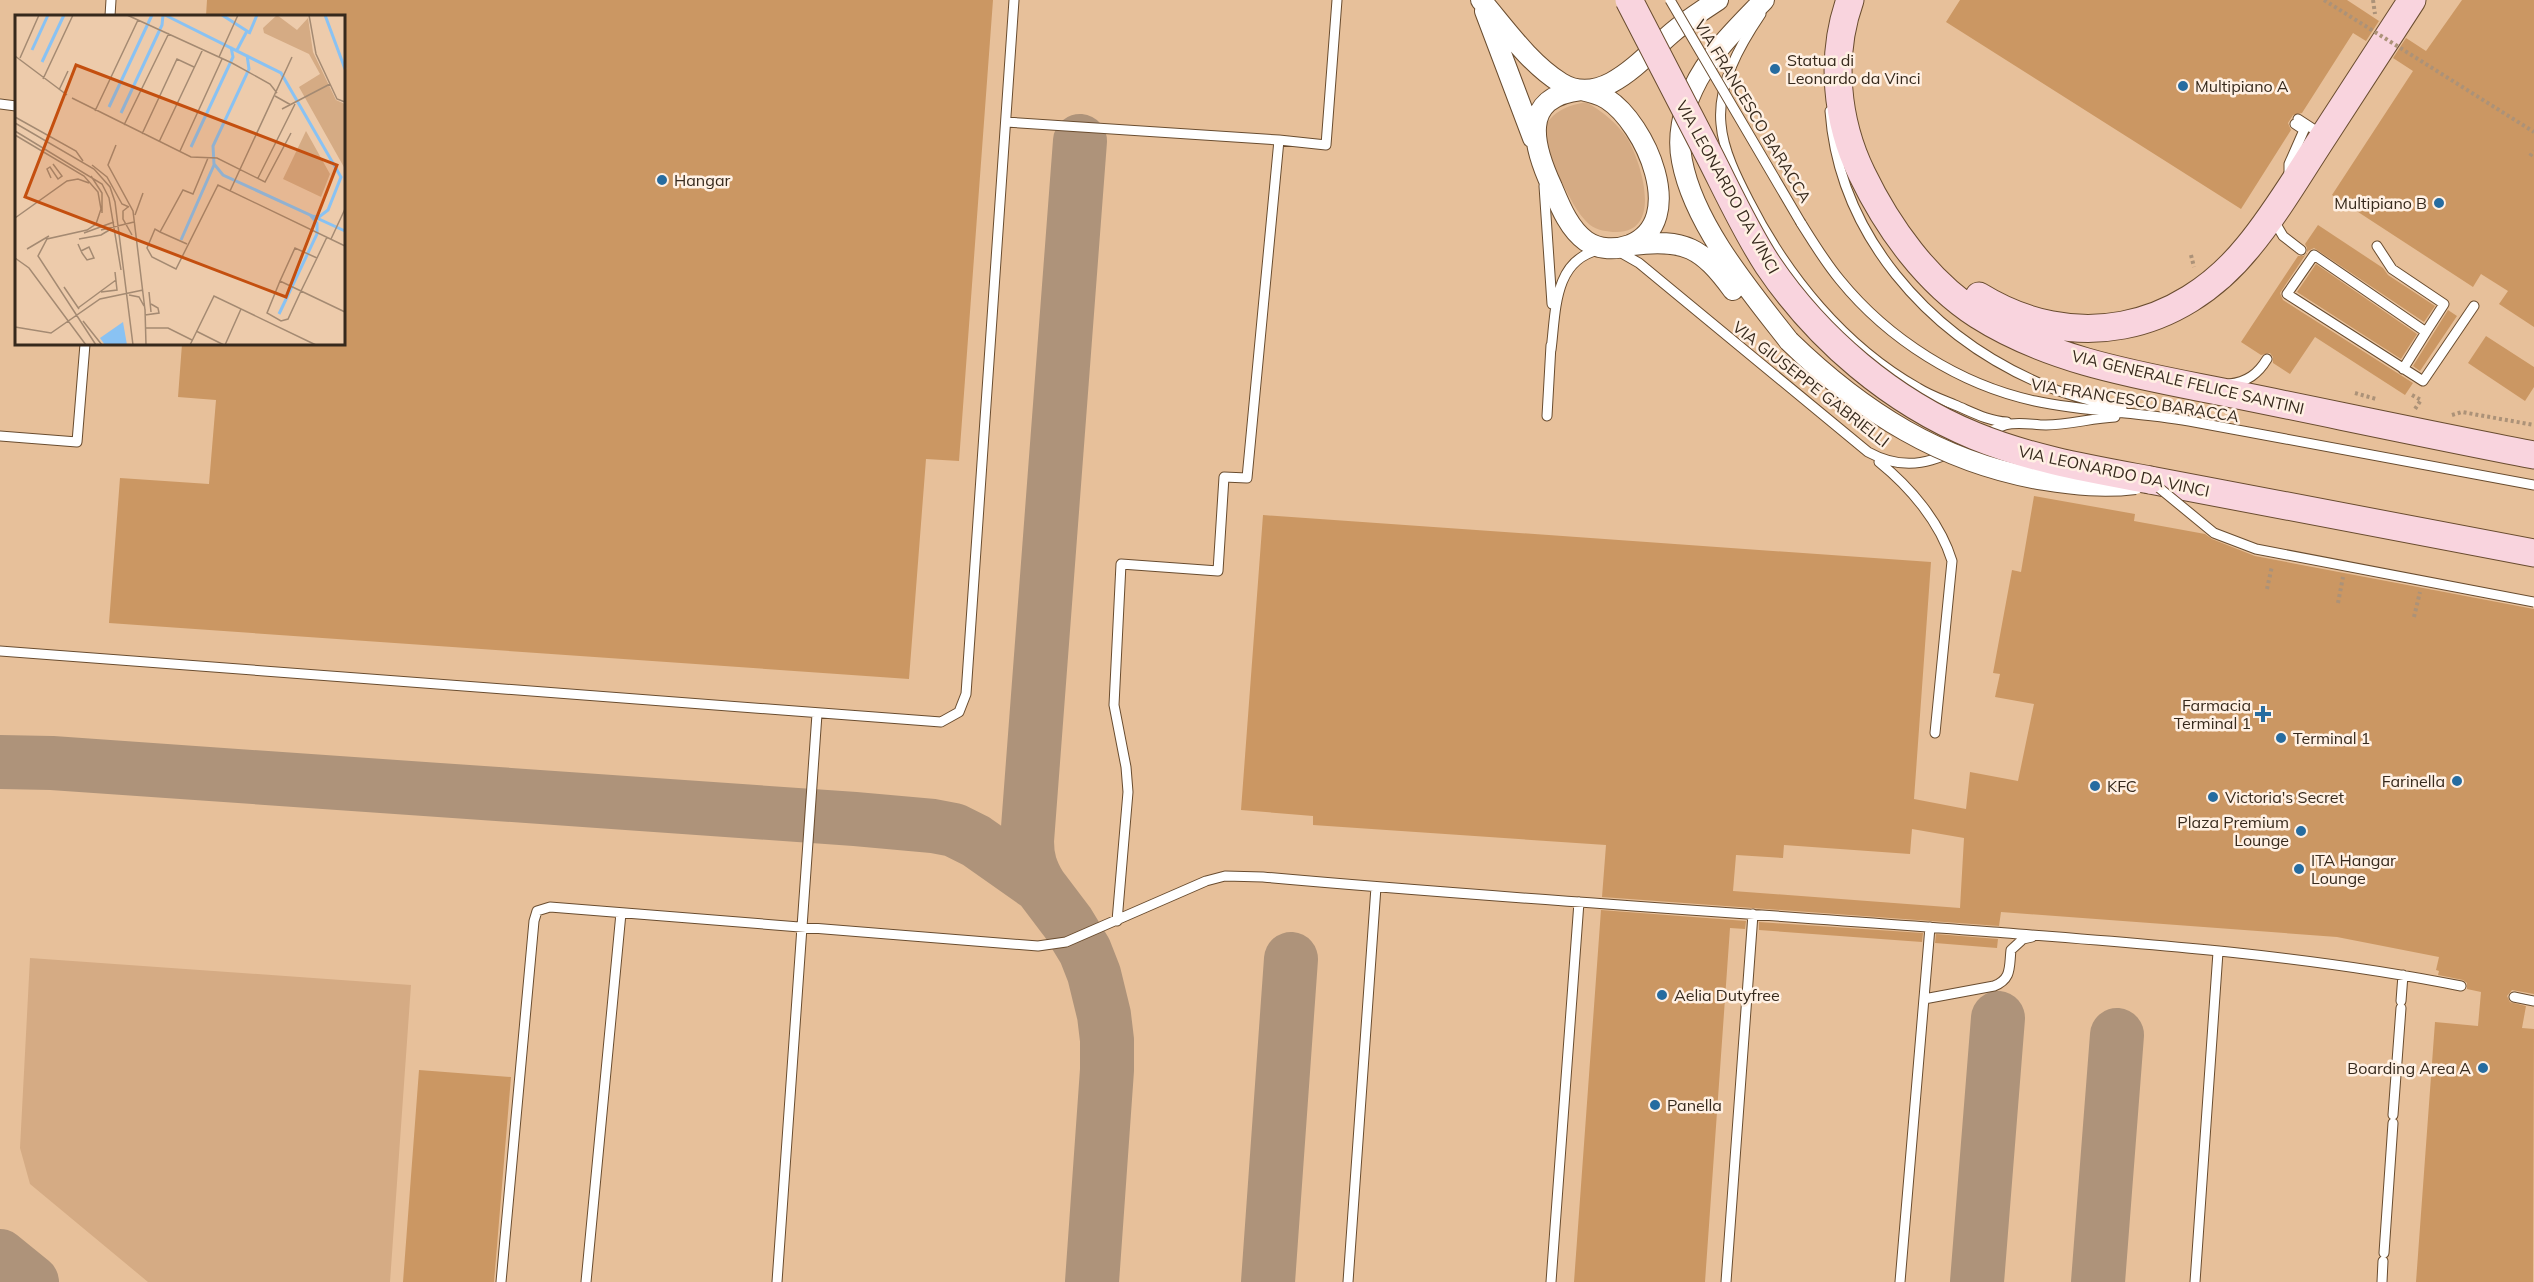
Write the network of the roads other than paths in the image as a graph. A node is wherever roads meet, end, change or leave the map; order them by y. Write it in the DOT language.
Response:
graph roads {
  1 [pos="111,0"];
  2 [pos="1014,0"];
  3 [pos="1337,0"];
  4 [pos="1481,0"];
  5 [pos="1629,0"];
  6 [pos="1670,0"];
  7 [pos="1764,0"];
  8 [pos="1771,0"];
  9 [pos="1850,0"];
  10 [pos="2412,0"];
  11 [pos="1711,3"];
  12 [pos="110,15"];
  13 [pos="1842,26"];
  14 [pos="1581,90"];
  15 [pos="0,105"];
  16 [pos="15,106"];
  17 [pos="1006,122"];
  18 [pos="2324,136"];
  19 [pos="1279,140"];
  20 [pos="1535,143"];
  21 [pos="1543,169"];
  22 [pos="1869,189"];
  23 [pos="2289,191"];
  24 [pos="2271,216"];
  25 [pos="2377,246"];
  26 [pos="1619,247"];
  27 [pos="2301,250"];
  28 [pos="1729,275"];
  29 [pos="2474,306"];
  30 [pos="2426,332"];
  31 [pos="85,345"];
  32 [pos="1551,350"];
  33 [pos="2267,359"];
  34 [pos="2403,369"];
  35 [pos="2177,382"];
  36 [pos="2144,413"];
  37 [pos="1547,416"];
  38 [pos="2189,421"];
  39 [pos="2017,423"];
  40 [pos="0,436"];
  41 [pos="1868,452"];
  42 [pos="2534,455"];
  43 [pos="2150,480"];
  44 [pos="2534,485"];
  45 [pos="2534,553"];
  46 [pos="2534,602"];
  47 [pos="0,651"];
  48 [pos="818,714"];
  49 [pos="1935,733"];
  50 [pos="1376,887"];
  51 [pos="1579,902"];
  52 [pos="621,913"];
  53 [pos="1753,914"];
  54 [pos="1116,921"];
  55 [pos="1930,927"];
  56 [pos="803,928"];
  57 [pos="2039,936"];
  58 [pos="2218,952"];
  59 [pos="2403,975"];
  60 [pos="2461,986"];
  61 [pos="2514,997"];
  62 [pos="1924,999"];
  63 [pos="2534,1001"];
  64 [pos="501,1282"];
  65 [pos="586,1282"];
  66 [pos="777,1282"];
  67 [pos="1348,1282"];
  68 [pos="1551,1282"];
  69 [pos="1726,1282"];
  70 [pos="1900,1282"];
  71 [pos="2195,1282"];
  72 [pos="2382,1282"];
  1 -- 12 [label="lane"];
  2 -- 17 [label="lane"];
  3 -- 19 [label="lane"];
  4 -- 14 [label="street"];
  4 -- 20 [label="street"];
  5 -- 43 [label="main road, VIA LEONARDO DA VINCI, bridge"];
  6 -- 36 [label="lane, VIA FRANCESCO BARACCA, bridge"];
  7 -- 28 [label="street"];
  8 -- 39 [label="lane"];
  9 -- 13 [label="main road"];
  10 -- 18 [label="main road"];
  11 -- 14 [label="street"];
  13 -- 22 [label="main road"];
  13 -- 36 [label="lane"];
  14 -- 20 [label="street"];
  14 -- 26 [label="street"];
  15 -- 16 [label="lane"];
  17 -- 19 [label="lane"];
  17 -- 48 [label="lane"];
  18 -- 23 [label="main road"];
  18 -- 23 [label="lane"];
  19 -- 54 [label="lane"];
  20 -- 21 [label="street"];
  21 -- 26 [label="street"];
  21 -- 32 [label="lane"];
  22 -- 24 [label="main road"];
  22 -- 35 [label="main road, VIA GENERALE FELICE SANTINI"];
  23 -- 24 [label="main road"];
  24 -- 27 [label="lane"];
  25 -- 30 [label="lane"];
  26 -- 28 [label="street"];
  26 -- 32 [label="lane"];
  26 -- 41 [label="lane, VIA GIUSEPPE GABRIELLI"];
  28 -- 43 [label="street, bridge"];
  29 -- 34 [label="lane"];
  30 -- 34 [label="lane"];
  30 -- 34 [label="lane"];
  31 -- 40 [label="lane"];
  32 -- 37 [label="lane"];
  33 -- 35 [label="lane"];
  35 -- 42 [label="main road, VIA GENERALE FELICE SANTINI"];
  36 -- 38 [label="lane, VIA FRANCESCO BARACCA"];
  38 -- 39 [label="lane, VIA GIUSEPPE GABRIELLI"];
  38 -- 44 [label="lane, VIA FRANCESCO BARACCA"];
  39 -- 41 [label="lane, VIA GIUSEPPE GABRIELLI"];
  41 -- 49 [label="lane"];
  43 -- 45 [label="main road, VIA LEONARDO DA VINCI"];
  43 -- 46 [label="lane, bridge"];
  47 -- 48 [label="lane"];
  48 -- 56 [label="lane"];
  50 -- 51 [label="lane"];
  50 -- 54 [label="lane"];
  50 -- 67 [label="lane"];
  51 -- 53 [label="lane"];
  51 -- 68 [label="lane"];
  52 -- 56 [label="lane"];
  52 -- 64 [label="lane"];
  52 -- 65 [label="lane"];
  53 -- 55 [label="lane"];
  53 -- 69 [label="lane"];
  54 -- 56 [label="lane"];
  55 -- 57 [label="lane"];
  55 -- 62 [label="lane"];
  56 -- 66 [label="lane"];
  57 -- 58 [label="lane"];
  57 -- 62 [label="lane"];
  58 -- 59 [label="lane"];
  58 -- 71 [label="lane"];
  59 -- 60 [label="lane"];
  59 -- 72 [label="lane"];
  61 -- 63 [label="lane"];
  62 -- 70 [label="lane"];
}
